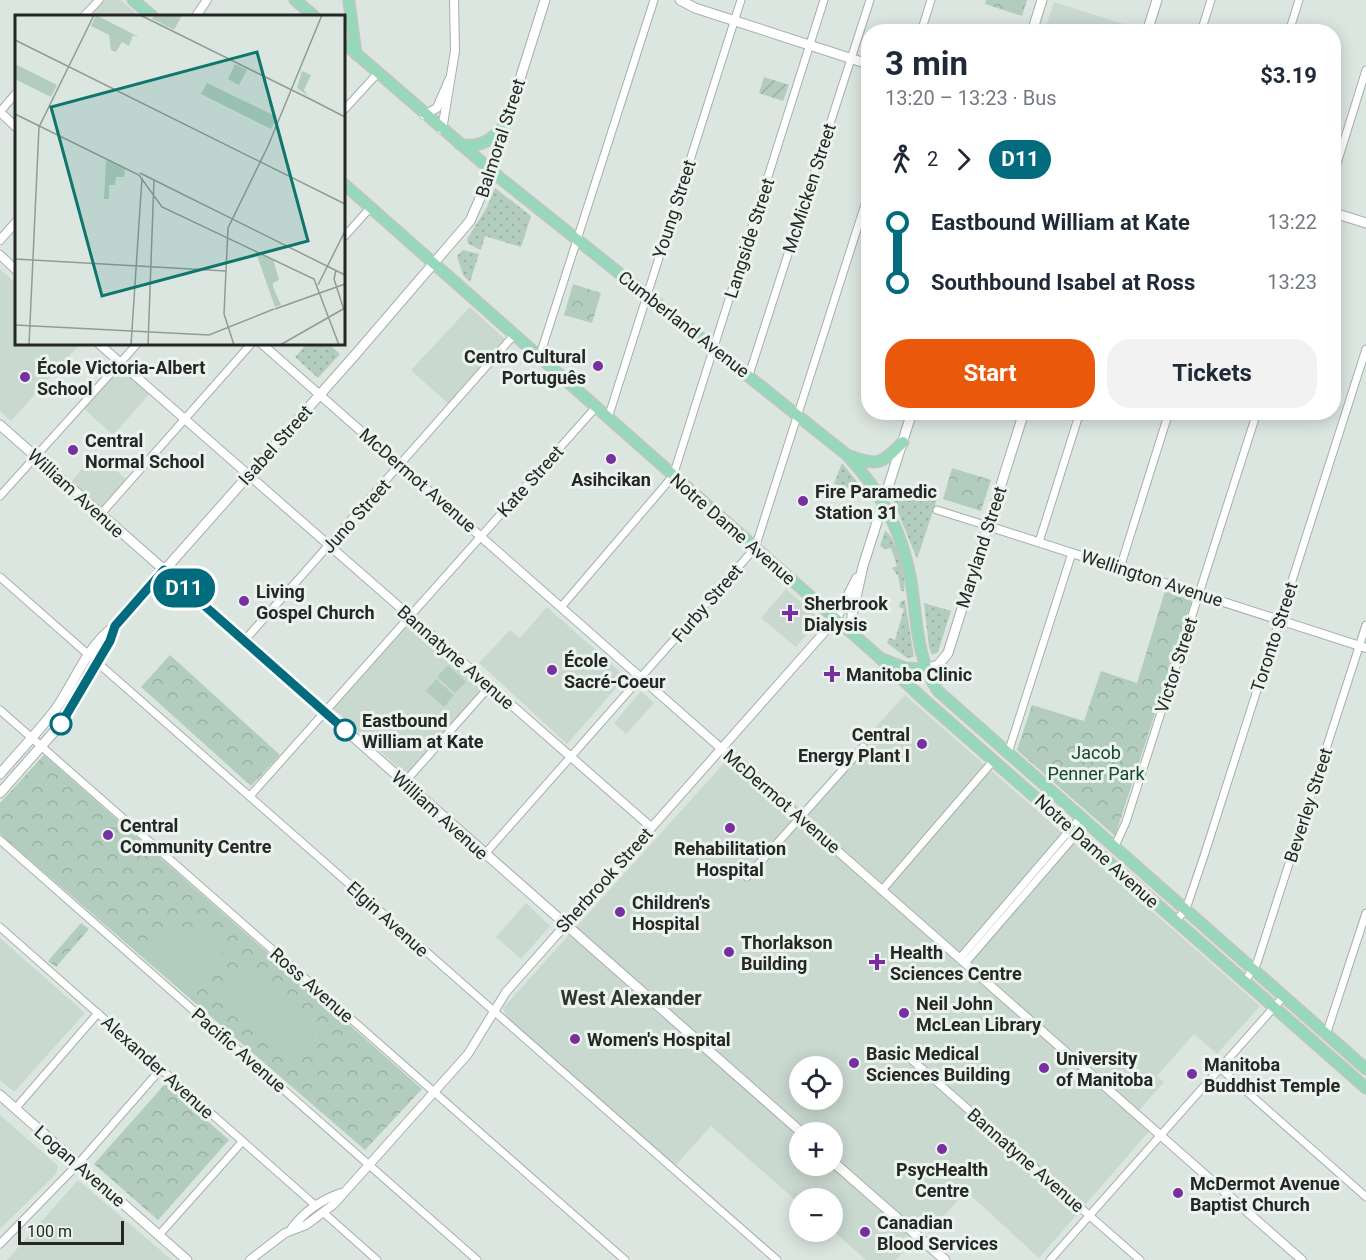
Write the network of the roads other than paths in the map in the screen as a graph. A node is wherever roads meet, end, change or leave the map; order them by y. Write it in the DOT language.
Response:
graph roads {
  1 [pos="99,0"];
  2 [pos="133,0"];
  3 [pos="207,0"];
  4 [pos="295,0"];
  5 [pos="454,0"];
  6 [pos="545,0"];
  7 [pos="654,0"];
  8 [pos="680,0"];
  9 [pos="741,0"];
  10 [pos="824,0"];
  11 [pos="870,0"];
  12 [pos="931,0"];
  13 [pos="1042,0"];
  14 [pos="1157,0"];
  15 [pos="1211,0"];
  16 [pos="1299,0"];
  17 [pos="349,1"];
  18 [pos="85,15"];
  19 [pos="151,15"];
  20 [pos="197,15"];
  21 [pos="313,15"];
  22 [pos="734,21"];
  23 [pos="863,24"];
  24 [pos="924,24"];
  25 [pos="1034,24"];
  26 [pos="1150,24"];
  27 [pos="1204,24"];
  28 [pos="1292,24"];
  29 [pos="861,30"];
  30 [pos="345,44"];
  31 [pos="810,45"];
  32 [pos="356,54"];
  33 [pos="852,59"];
  34 [pos="861,62"];
  35 [pos="1366,70"];
  36 [pos="377,74"];
  37 [pos="449,79"];
  38 [pos="15,94"];
  39 [pos="345,109"];
  40 [pos="0,112"];
  41 [pos="424,115"];
  42 [pos="506,123"];
  43 [pos="15,126"];
  44 [pos="442,130"];
  45 [pos="460,144"];
  46 [pos="1341,150"];
  47 [pos="490,171"];
  48 [pos="345,185"];
  49 [pos="370,208"];
  50 [pos="1341,215"];
  51 [pos="861,217"];
  52 [pos="15,223"];
  53 [pos="1366,223"];
  54 [pos="345,236"];
  55 [pos="0,240"];
  56 [pos="578,240"];
  57 [pos="0,255"];
  58 [pos="434,264"];
  59 [pos="15,269"];
  60 [pos="647,294"];
  61 [pos="514,335"];
  62 [pos="100,345"];
  63 [pos="136,345"];
  64 [pos="249,345"];
  65 [pos="263,345"];
  66 [pos="714,347"];
  67 [pos="1366,350"];
  68 [pos="539,357"];
  69 [pos="120,362"];
  70 [pos="749,375"];
  71 [pos="320,395"];
  72 [pos="596,407"];
  73 [pos="799,416"];
  74 [pos="184,418"];
  75 [pos="608,418"];
  76 [pos="910,420"];
  77 [pos="1021,420"];
  78 [pos="1077,420"];
  79 [pos="1165,420"];
  80 [pos="1254,420"];
  81 [pos="0,425"];
  82 [pos="903,442"];
  83 [pos="847,455"];
  84 [pos="36,457"];
  85 [pos="402,466"];
  86 [pos="249,474"];
  87 [pos="673,476"];
  88 [pos="0,496"];
  89 [pos="883,503"];
  90 [pos="937,510"];
  91 [pos="100,515"];
  92 [pos="988,526"];
  93 [pos="481,535"];
  94 [pos="1039,542"];
  95 [pos="331,546"];
  96 [pos="755,548"];
  97 [pos="1072,553"];
  98 [pos="863,566"];
  99 [pos="1119,568"];
  100 [pos="164,570"];
  101 [pos="0,576"];
  102 [pos="1199,594"];
  103 [pos="562,606"];
  104 [pos="409,616"];
  105 [pos="836,619"];
  106 [pos="1279,619"];
  107 [pos="115,626"];
  108 [pos="1366,626"];
  109 [pos="852,633"];
  110 [pos="244,641"];
  111 [pos="1363,647"];
  112 [pos="87,654"];
  113 [pos="879,657"];
  114 [pos="97,663"];
  115 [pos="925,669"];
  116 [pos="642,677"];
  117 [pos="490,686"];
  118 [pos="0,710"];
  119 [pos="324,712"];
  120 [pos="31,738"];
  121 [pos="40,747"];
  122 [pos="863,747"];
  123 [pos="721,748"];
  124 [pos="1008,753"];
  125 [pos="572,758"];
  126 [pos="994,760"];
  127 [pos="0,774"];
  128 [pos="404,783"];
  129 [pos="0,793"];
  130 [pos="250,796"];
  131 [pos="802,817"];
  132 [pos="1083,820"];
  133 [pos="651,827"];
  134 [pos="1074,830"];
  135 [pos="0,840"];
  136 [pos="1114,848"];
  137 [pos="484,855"];
  138 [pos="747,877"];
  139 [pos="883,889"];
  140 [pos="1186,909"];
  141 [pos="1366,913"];
  142 [pos="1176,921"];
  143 [pos="564,924"];
  144 [pos="0,927"];
  145 [pos="963,960"];
  146 [pos="1254,970"];
  147 [pos="1245,981"];
  148 [pos="1284,996"];
  149 [pos="1274,1006"];
  150 [pos="493,1012"];
  151 [pos="98,1013"];
  152 [pos="1326,1035"];
  153 [pos="912,1060"];
  154 [pos="1220,1068"];
  155 [pos="1366,1069"];
  156 [pos="160,1070"];
  157 [pos="1366,1088"];
  158 [pos="434,1092"];
  159 [pos="0,1095"];
  160 [pos="15,1108"];
  161 [pos="790,1122"];
  162 [pos="1162,1136"];
  163 [pos="242,1142"];
  164 [pos="78,1164"];
  165 [pos="370,1164"];
  166 [pos="843,1171"];
  167 [pos="341,1193"];
  168 [pos="1366,1197"];
  169 [pos="316,1206"];
  170 [pos="324,1213"];
  171 [pos="1090,1215"];
  172 [pos="291,1229"];
  173 [pos="159,1235"];
  174 [pos="0,1244"];
  175 [pos="370,1254"];
  176 [pos="187,1260"];
  177 [pos="250,1260"];
  178 [pos="364,1260"];
  179 [pos="377,1260"];
  180 [pos="477,1260"];
  181 [pos="625,1260"];
  182 [pos="777,1260"];
  183 [pos="945,1260"];
  184 [pos="1050,1260"];
  185 [pos="1140,1260"];
  186 [pos="1302,1260"];
  1 -- 18 [label="street"];
  2 -- 19 [label="main road"];
  3 -- 20 [label="street"];
  4 -- 21 [label="main road"];
  5 -- 37 [label="street"];
  6 -- 42 [label="main road, Balmoral Street"];
  7 -- 56 [label="street"];
  8 -- 22 [label="main road"];
  9 -- 22 [label="street, Young Street"];
  10 -- 31 [label="street, Langside Street"];
  11 -- 23 [label="street, McMicken Street"];
  12 -- 24 [label="street"];
  13 -- 25 [label="main road"];
  14 -- 26 [label="main road"];
  15 -- 27 [label="street"];
  16 -- 28 [label="street"];
  17 -- 32 [label="main road"];
  22 -- 31 [label="main road"];
  22 -- 60 [label="street, Young Street"];
  29 -- 33 [label="street, McMicken Street"];
  30 -- 32 [label="main road, Cumberland Avenue"];
  31 -- 33 [label="main road"];
  31 -- 66 [label="street, Langside Street"];
  32 -- 36 [label="main road, Cumberland Avenue"];
  33 -- 34 [label="main road"];
  33 -- 70 [label="street, McMicken Street"];
  35 -- 46 [label="street"];
  36 -- 39 [label="street"];
  36 -- 41 [label="main road, Cumberland Avenue"];
  37 -- 41 [label="street"];
  37 -- 44 [label="street"];
  38 -- 40 [label="street"];
  40 -- 43 [label="street"];
  41 -- 44 [label="main road, Cumberland Avenue"];
  42 -- 45 [label="main road"];
  42 -- 47 [label="main road, Balmoral Street"];
  44 -- 45 [label="main road, Cumberland Avenue"];
  45 -- 47 [label="main road, Cumberland Avenue"];
  47 -- 56 [label="main road, Cumberland Avenue"];
  47 -- 58 [label="main road, Balmoral Street"];
  48 -- 49 [label="main road, Notre Dame Avenue"];
  49 -- 54 [label="street"];
  49 -- 58 [label="main road, Notre Dame Avenue"];
  50 -- 53 [label="main road"];
  51 -- 73 [label="street, Furby Street"];
  52 -- 55 [label="street"];
  56 -- 60 [label="main road, Cumberland Avenue"];
  56 -- 68 [label="street"];
  57 -- 59 [label="street"];
  58 -- 61 [label="main road, Notre Dame Avenue"];
  58 -- 71 [label="main road, Isabel Street"];
  60 -- 66 [label="main road, Cumberland Avenue"];
  60 -- 75 [label="street, Young Street"];
  61 -- 68 [label="main road, Notre Dame Avenue"];
  61 -- 85 [label="street, Juno Street"];
  62 -- 69 [label="street, Bannatyne Avenue"];
  63 -- 69 [label="street"];
  64 -- 74 [label="street"];
  65 -- 71 [label="street, McDermot Avenue"];
  66 -- 70 [label="main road, Cumberland Avenue"];
  66 -- 87 [label="street, Langside Street"];
  67 -- 106 [label="street, Toronto Street"];
  68 -- 72 [label="main road, Notre Dame Avenue"];
  69 -- 74 [label="street, Bannatyne Avenue"];
  69 -- 84 [label="street"];
  70 -- 73 [label="main road, Cumberland Avenue"];
  71 -- 85 [label="street, McDermot Avenue"];
  71 -- 86 [label="main road, Isabel Street"];
  72 -- 75 [label="main road, Notre Dame Avenue"];
  72 -- 93 [label="street, Kate Street"];
  73 -- 83 [label="main road, Cumberland Avenue"];
  73 -- 96 [label="street, Furby Street"];
  74 -- 86 [label="street, Bannatyne Avenue"];
  74 -- 91 [label="street"];
  75 -- 87 [label="main road, Notre Dame Avenue"];
  76 -- 82 [label="main road, Sherbrook Street"];
  77 -- 92 [label="main road, Maryland Street"];
  78 -- 94 [label="street"];
  79 -- 99 [label="street"];
  80 -- 102 [label="street, Victor Street"];
  81 -- 84 [label="main road, William Avenue"];
  82 -- 83 [label="main road"];
  82 -- 89 [label="main road, Sherbrook Street"];
  83 -- 89 [label="main road, Cumberland Avenue"];
  84 -- 88 [label="street"];
  84 -- 91 [label="main road, William Avenue"];
  85 -- 93 [label="street, McDermot Avenue"];
  85 -- 95 [label="street, Juno Street"];
  86 -- 95 [label="street, Bannatyne Avenue"];
  86 -- 100 [label="main road, Isabel Street"];
  87 -- 96 [label="main road, Notre Dame Avenue"];
  87 -- 103 [label="street"];
  89 -- 98 [label="main road, Sherbrook Street"];
  89 -- 115 [label="main road, Cumberland Avenue"];
  90 -- 92 [label="street, Wellington Avenue"];
  91 -- 100 [label="main road, William Avenue"];
  92 -- 94 [label="street, Wellington Avenue"];
  92 -- 115 [label="main road, Maryland Street"];
  93 -- 103 [label="street, McDermot Avenue"];
  93 -- 104 [label="street, Kate Street"];
  94 -- 97 [label="street, Wellington Avenue"];
  95 -- 104 [label="street, Bannatyne Avenue"];
  95 -- 110 [label="street, Juno Street"];
  96 -- 105 [label="main road, Notre Dame Avenue"];
  96 -- 116 [label="street, Furby Street"];
  97 -- 99 [label="street, Wellington Avenue"];
  97 -- 124 [label="street"];
  98 -- 105 [label="main road, Sherbrook Street"];
  98 -- 109 [label="main road, Sherbrook Street"];
  99 -- 102 [label="street, Wellington Avenue"];
  100 -- 107 [label="main road, Isabel Street"];
  100 -- 110 [label="main road, William Avenue"];
  101 -- 112 [label="street, Elgin Avenue"];
  102 -- 106 [label="street, Wellington Avenue"];
  102 -- 136 [label="street, Victor Street"];
  103 -- 116 [label="street, McDermot Avenue"];
  104 -- 117 [label="street, Bannatyne Avenue"];
  104 -- 119 [label="street, Kate Street"];
  105 -- 109 [label="main road, Notre Dame Avenue"];
  105 -- 123 [label="street, Sherbrook Street"];
  106 -- 111 [label="street, Wellington Avenue"];
  106 -- 140 [label="street, Toronto Street"];
  107 -- 112 [label="main road, Isabel Street"];
  107 -- 114 [label="main road, Isabel Street"];
  108 -- 111 [label="street, Beverley Street"];
  109 -- 113 [label="main road, Notre Dame Avenue"];
  110 -- 119 [label="main road, William Avenue"];
  111 -- 146 [label="street, Beverley Street"];
  112 -- 114 [label="street, Elgin Avenue"];
  112 -- 120 [label="main road, Isabel Street"];
  113 -- 115 [label="main road"];
  113 -- 126 [label="main road, Notre Dame Avenue"];
  114 -- 121 [label="main road, Isabel Street"];
  114 -- 130 [label="street, Elgin Avenue"];
  115 -- 124 [label="main road, Notre Dame Avenue"];
  116 -- 123 [label="street, McDermot Avenue"];
  116 -- 125 [label="street, Furby Street"];
  117 -- 125 [label="street, Bannatyne Avenue"];
  117 -- 128 [label="street"];
  118 -- 120 [label="street, Ross Avenue"];
  119 -- 128 [label="main road, William Avenue"];
  119 -- 130 [label="street, Kate Street"];
  120 -- 121 [label="street, Ross Avenue"];
  120 -- 127 [label="main road, Isabel Street"];
  121 -- 129 [label="main road, Isabel Street"];
  121 -- 158 [label="street, Ross Avenue"];
  122 -- 131 [label="street"];
  123 -- 131 [label="street, McDermot Avenue"];
  123 -- 133 [label="street, Sherbrook Street"];
  124 -- 132 [label="main road, Notre Dame Avenue"];
  125 -- 133 [label="street, Bannatyne Avenue"];
  125 -- 137 [label="street, Furby Street"];
  126 -- 134 [label="main road, Notre Dame Avenue"];
  126 -- 139 [label="street"];
  128 -- 137 [label="main road, William Avenue"];
  130 -- 150 [label="street, Elgin Avenue"];
  131 -- 138 [label="street"];
  131 -- 139 [label="street, McDermot Avenue"];
  132 -- 134 [label="street"];
  132 -- 136 [label="main road, Notre Dame Avenue"];
  133 -- 143 [label="street, Sherbrook Street"];
  134 -- 142 [label="main road, Notre Dame Avenue"];
  134 -- 145 [label="street"];
  135 -- 165 [label="street, Pacific Avenue"];
  136 -- 140 [label="main road, Notre Dame Avenue"];
  137 -- 143 [label="main road, William Avenue"];
  139 -- 145 [label="street, McDermot Avenue"];
  140 -- 142 [label="street, Toronto Street"];
  140 -- 146 [label="main road, Notre Dame Avenue"];
  141 -- 152 [label="street"];
  142 -- 147 [label="main road, Notre Dame Avenue"];
  143 -- 150 [label="street, Sherbrook Street"];
  143 -- 161 [label="main road, William Avenue"];
  144 -- 151 [label="street, Alexander Avenue"];
  145 -- 162 [label="street, McDermot Avenue"];
  146 -- 147 [label="street, Beverley Street"];
  146 -- 148 [label="main road, Notre Dame Avenue"];
  147 -- 149 [label="main road, Notre Dame Avenue"];
  148 -- 149 [label="street"];
  148 -- 152 [label="main road, Notre Dame Avenue"];
  149 -- 154 [label="street"];
  149 -- 157 [label="main road, Notre Dame Avenue"];
  150 -- 158 [label="street, Sherbrook Street"];
  150 -- 182 [label="street, Elgin Avenue"];
  151 -- 156 [label="street, Alexander Avenue"];
  151 -- 160 [label="street"];
  152 -- 155 [label="main road, Notre Dame Avenue"];
  153 -- 171 [label="street, Bannatyne Avenue"];
  154 -- 162 [label="street"];
  154 -- 168 [label="street"];
  156 -- 163 [label="street, Alexander Avenue"];
  156 -- 164 [label="street"];
  158 -- 165 [label="street, Sherbrook Street"];
  158 -- 181 [label="street, Ross Avenue"];
  159 -- 160 [label="main road, Logan Avenue"];
  160 -- 164 [label="main road, Logan Avenue"];
  162 -- 171 [label="street"];
  162 -- 186 [label="street, McDermot Avenue"];
  163 -- 169 [label="street, Alexander Avenue"];
  163 -- 173 [label="street"];
  164 -- 173 [label="main road, Logan Avenue"];
  164 -- 174 [label="street"];
  165 -- 167 [label="street, Sherbrook Street"];
  165 -- 180 [label="street, Pacific Avenue"];
  166 -- 183 [label="main road"];
  167 -- 169 [label="street, Sherbrook Street"];
  167 -- 170 [label="street, Sherbrook Street"];
  169 -- 172 [label="street, Sherbrook Street"];
  170 -- 172 [label="street, Sherbrook Street"];
  170 -- 175 [label="street"];
  171 -- 184 [label="street"];
  171 -- 185 [label="street, Bannatyne Avenue"];
  172 -- 177 [label="street, Sherbrook Street"];
  173 -- 176 [label="main road, Logan Avenue"];
  175 -- 178 [label="street"];
  175 -- 179 [label="street"];
}
